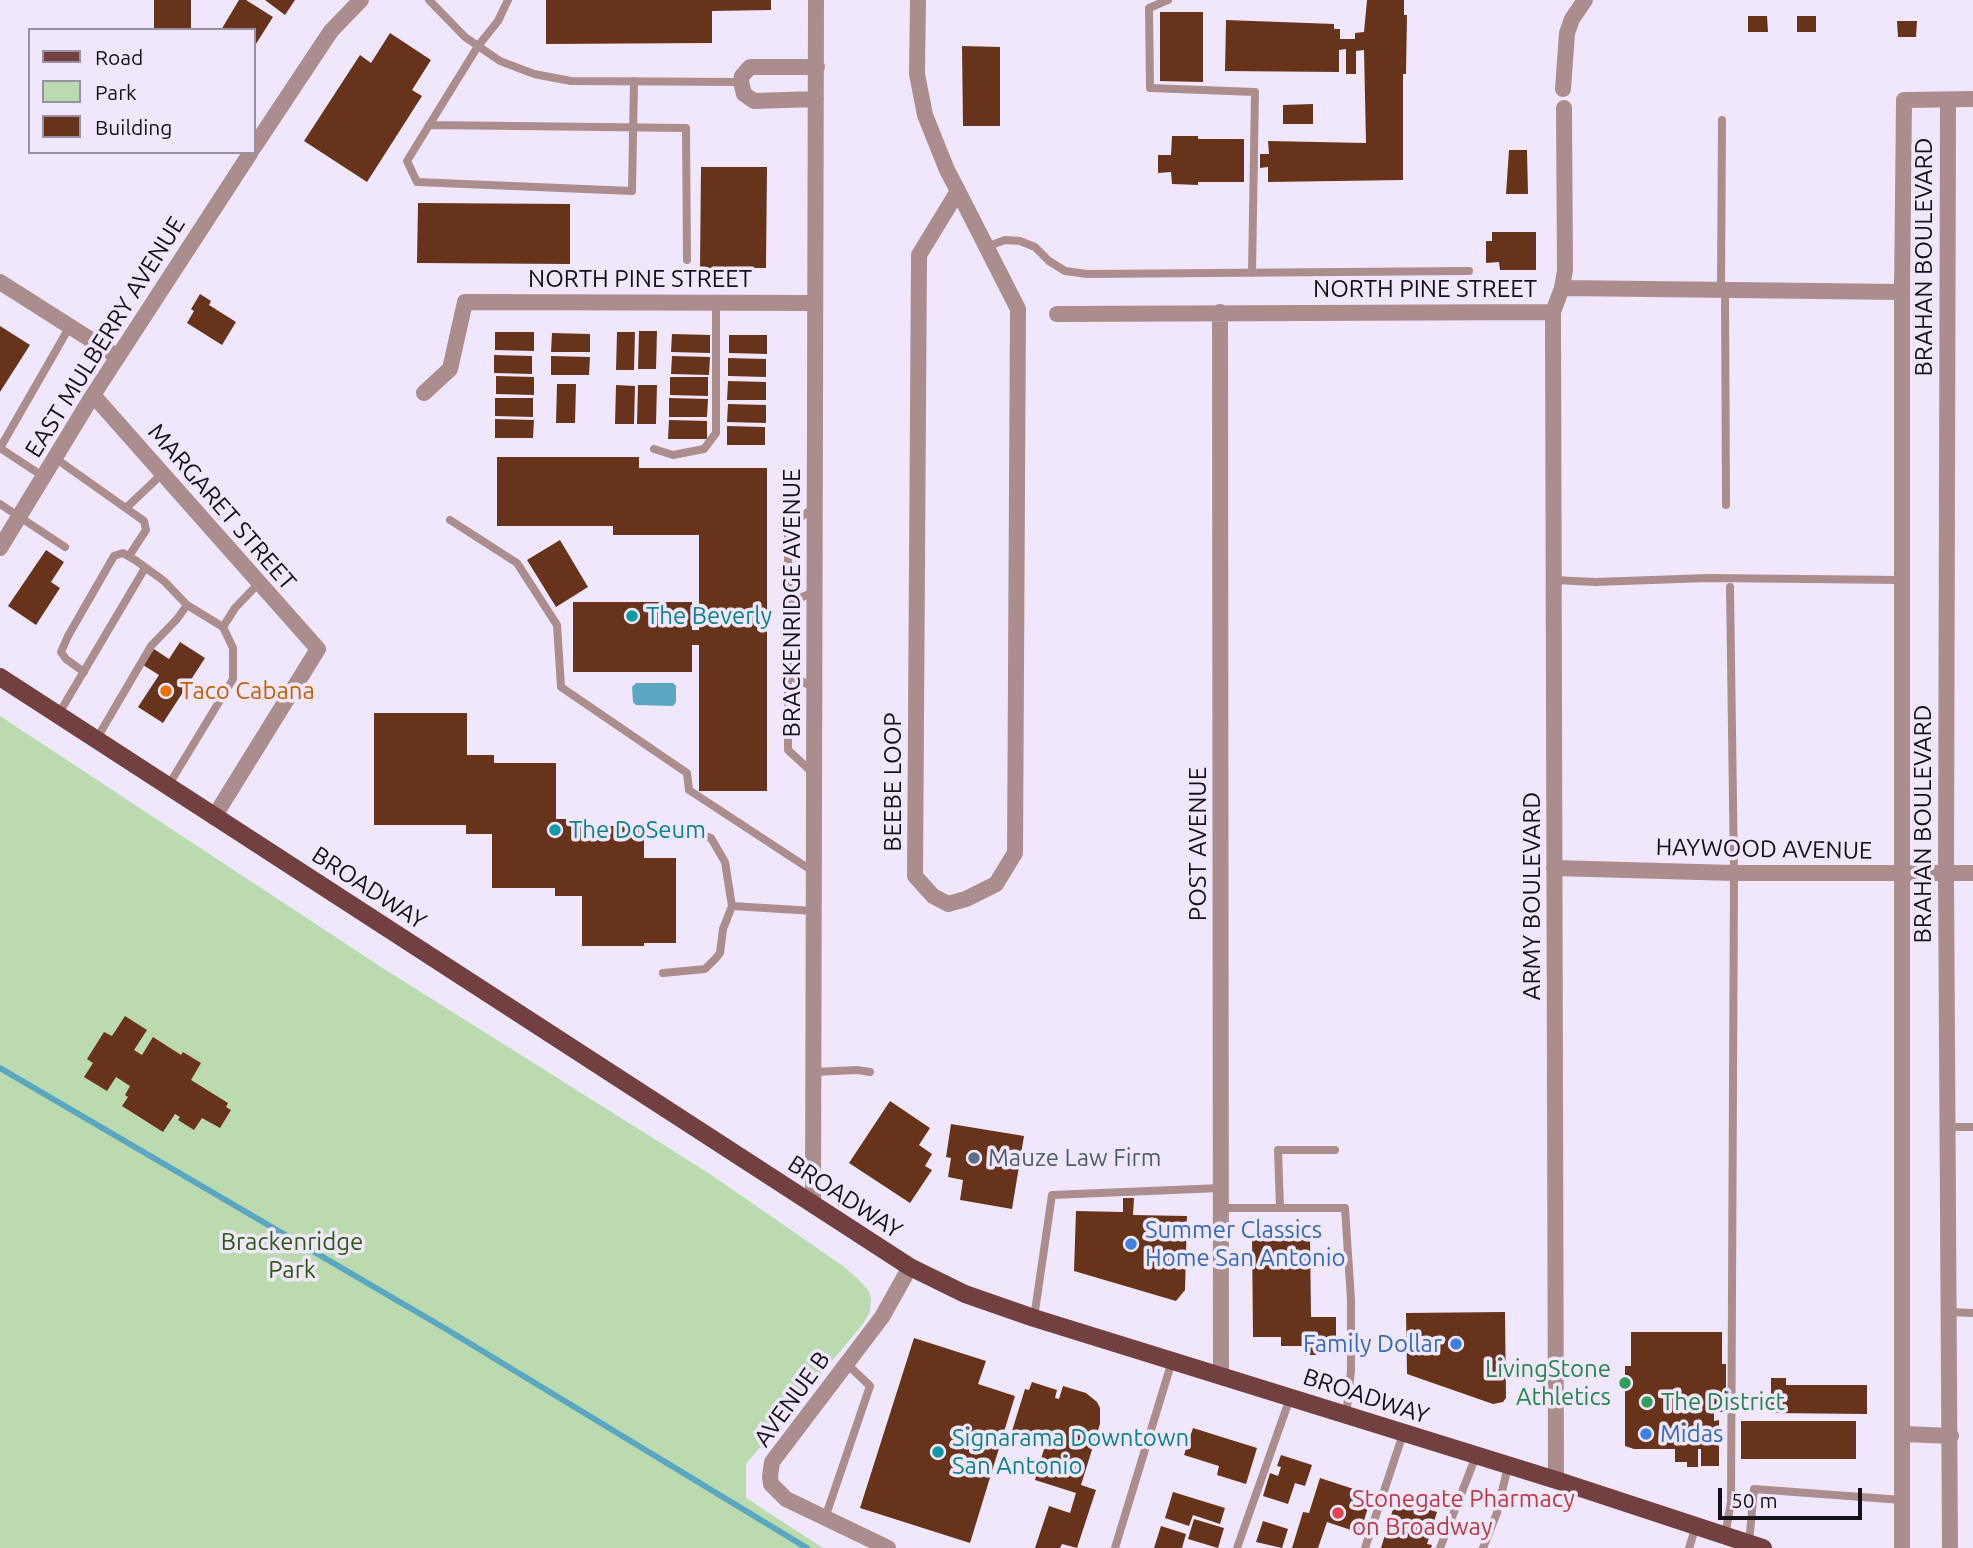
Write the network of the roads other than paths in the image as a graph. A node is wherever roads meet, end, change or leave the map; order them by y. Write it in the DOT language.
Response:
graph roads {
  1 [pos="361,0"];
  2 [pos="429,0"];
  3 [pos="508,0"];
  4 [pos="817,0"];
  5 [pos="918,0"];
  6 [pos="1168,0"];
  7 [pos="1585,0"];
  8 [pos="478,46"];
  9 [pos="817,67"];
  10 [pos="634,81"];
  11 [pos="741,82"];
  12 [pos="1563,89"];
  13 [pos="816,99"];
  14 [pos="1973,99"];
  15 [pos="1948,100"];
  16 [pos="1564,108"];
  17 [pos="1722,120"];
  18 [pos="429,125"];
  19 [pos="633,128"];
  20 [pos="256,144"];
  21 [pos="250,154"];
  22 [pos="958,191"];
  23 [pos="986,247"];
  24 [pos="687,260"];
  25 [pos="1469,271"];
  26 [pos="1252,273"];
  27 [pos="0,282"];
  28 [pos="1562,288"];
  29 [pos="1723,290"];
  30 [pos="1902,292"];
  31 [pos="716,302"];
  32 [pos="815,303"];
  33 [pos="1220,312"];
  34 [pos="1553,312"];
  35 [pos="1057,314"];
  36 [pos="70,327"];
  37 [pos="118,357"];
  38 [pos="424,393"];
  39 [pos="93,395"];
  40 [pos="654,449"];
  41 [pos="55,458"];
  42 [pos="163,474"];
  43 [pos="44,477"];
  44 [pos="0,505"];
  45 [pos="1726,505"];
  46 [pos="815,507"];
  47 [pos="127,508"];
  48 [pos="19,518"];
  49 [pos="450,520"];
  50 [pos="65,547"];
  51 [pos="0,548"];
  52 [pos="129,556"];
  53 [pos="145,569"];
  54 [pos="1554,580"];
  55 [pos="1902,580"];
  56 [pos="259,583"];
  57 [pos="1730,587"];
  58 [pos="814,593"];
  59 [pos="788,603"];
  60 [pos="187,604"];
  61 [pos="223,627"];
  62 [pos="84,672"];
  63 [pos="787,675"];
  64 [pos="0,677"];
  65 [pos="814,687"];
  66 [pos="58,715"];
  67 [pos="96,740"];
  68 [pos="814,774"];
  69 [pos="168,786"];
  70 [pos="215,817"];
  71 [pos="685,828"];
  72 [pos="1554,868"];
  73 [pos="814,872"];
  74 [pos="1734,873"];
  75 [pos="1903,873"];
  76 [pos="1973,873"];
  77 [pos="1946,874"];
  78 [pos="732,906"];
  79 [pos="814,911"];
  80 [pos="663,973"];
  81 [pos="814,1072"];
  82 [pos="870,1072"];
  83 [pos="1948,1127"];
  84 [pos="1973,1128"];
  85 [pos="1335,1150"];
  86 [pos="1221,1188"];
  87 [pos="813,1205"];
  88 [pos="1221,1208"];
  89 [pos="1280,1208"];
  90 [pos="910,1268"];
  91 [pos="1950,1312"];
  92 [pos="1973,1313"];
  93 [pos="1034,1318"];
  94 [pos="1172,1361"];
  95 [pos="845,1363"];
  96 [pos="1221,1376"];
  97 [pos="1290,1398"];
  98 [pos="1346,1416"];
  99 [pos="1403,1434"];
  100 [pos="1903,1434"];
  101 [pos="1951,1436"];
  102 [pos="1476,1456"];
  103 [pos="1508,1466"];
  104 [pos="1556,1480"];
  105 [pos="1903,1500"];
  106 [pos="825,1518"];
  107 [pos="1696,1527"];
  108 [pos="1725,1536"];
  109 [pos="1756,1546"];
  110 [pos="888,1548"];
  111 [pos="1115,1548"];
  112 [pos="1237,1548"];
  113 [pos="1366,1548"];
  114 [pos="1440,1548"];
  115 [pos="1483,1548"];
  116 [pos="1689,1548"];
  117 [pos="1902,1548"];
  118 [pos="1950,1548"];
  1 -- 20 [label="street"];
  2 -- 8 [label="lane"];
  3 -- 8 [label="lane"];
  4 -- 9 [label="street, BRACKENRIDGE AVENUE"];
  5 -- 22 [label="street"];
  6 -- 26 [label="lane"];
  7 -- 12 [label="street"];
  8 -- 10 [label="lane"];
  8 -- 18 [label="lane"];
  9 -- 11 [label="street"];
  9 -- 13 [label="street, BRACKENRIDGE AVENUE"];
  10 -- 11 [label="lane"];
  10 -- 19 [label="lane"];
  11 -- 13 [label="street"];
  13 -- 32 [label="street, BRACKENRIDGE AVENUE"];
  14 -- 15 [label="street"];
  15 -- 30 [label="street, BRAHAN BOULEVARD"];
  15 -- 77 [label="street, BRAHAN BOULEVARD"];
  16 -- 28 [label="street"];
  17 -- 29 [label="lane"];
  18 -- 19 [label="lane"];
  18 -- 19 [label="lane"];
  19 -- 24 [label="lane"];
  21 -- 37 [label="street, EAST MULBERRY AVENUE"];
  22 -- 23 [label="street"];
  22 -- 23 [label="street, BEEBE LOOP"];
  23 -- 26 [label="lane"];
  25 -- 26 [label="lane"];
  27 -- 36 [label="street"];
  28 -- 29 [label="street, NORTH PINE STREET"];
  28 -- 34 [label="street, NORTH PINE STREET"];
  29 -- 30 [label="street, NORTH PINE STREET"];
  29 -- 45 [label="lane"];
  30 -- 55 [label="street, BRAHAN BOULEVARD"];
  31 -- 32 [label="street, NORTH PINE STREET"];
  31 -- 38 [label="street, NORTH PINE STREET"];
  31 -- 40 [label="lane"];
  32 -- 46 [label="street, BRACKENRIDGE AVENUE"];
  33 -- 34 [label="street, NORTH PINE STREET"];
  33 -- 35 [label="street, NORTH PINE STREET"];
  33 -- 86 [label="street, POST AVENUE"];
  34 -- 54 [label="street, ARMY BOULEVARD"];
  36 -- 37 [label="street"];
  36 -- 43 [label="lane"];
  37 -- 39 [label="street, EAST MULBERRY AVENUE"];
  39 -- 41 [label="street, EAST MULBERRY AVENUE"];
  39 -- 42 [label="street, MARGARET STREET"];
  41 -- 43 [label="street, EAST MULBERRY AVENUE"];
  41 -- 47 [label="lane"];
  42 -- 47 [label="lane"];
  42 -- 56 [label="street, MARGARET STREET"];
  43 -- 48 [label="street, EAST MULBERRY AVENUE"];
  44 -- 48 [label="lane"];
  46 -- 58 [label="street, BRACKENRIDGE AVENUE"];
  46 -- 59 [label="lane"];
  47 -- 52 [label="lane"];
  48 -- 50 [label="lane"];
  48 -- 51 [label="street, EAST MULBERRY AVENUE"];
  49 -- 73 [label="lane"];
  52 -- 53 [label="lane"];
  52 -- 62 [label="lane"];
  53 -- 60 [label="lane"];
  53 -- 62 [label="lane"];
  54 -- 55 [label="lane"];
  54 -- 72 [label="street, ARMY BOULEVARD"];
  55 -- 75 [label="street, BRAHAN BOULEVARD"];
  56 -- 61 [label="lane"];
  56 -- 70 [label="street, MARGARET STREET"];
  57 -- 74 [label="lane"];
  58 -- 59 [label="lane"];
  58 -- 65 [label="street, BRACKENRIDGE AVENUE"];
  59 -- 63 [label="lane"];
  60 -- 61 [label="lane"];
  60 -- 67 [label="lane"];
  61 -- 69 [label="lane"];
  62 -- 66 [label="lane"];
  63 -- 65 [label="lane"];
  63 -- 68 [label="lane"];
  64 -- 66 [label="main road, BROADWAY"];
  65 -- 68 [label="street, BRACKENRIDGE AVENUE"];
  66 -- 67 [label="main road, BROADWAY"];
  67 -- 69 [label="main road, BROADWAY"];
  68 -- 73 [label="street, BRACKENRIDGE AVENUE"];
  69 -- 70 [label="main road, BROADWAY"];
  70 -- 87 [label="main road, BROADWAY"];
  71 -- 78 [label="lane"];
  72 -- 74 [label="street, HAYWOOD AVENUE"];
  72 -- 104 [label="street, ARMY BOULEVARD"];
  73 -- 79 [label="street, BRACKENRIDGE AVENUE"];
  74 -- 75 [label="street, HAYWOOD AVENUE"];
  74 -- 108 [label="lane"];
  75 -- 77 [label="street, HAYWOOD AVENUE"];
  75 -- 100 [label="street, BRAHAN BOULEVARD"];
  76 -- 77 [label="street, HAYWOOD AVENUE"];
  77 -- 83 [label="street, BRAHAN BOULEVARD"];
  78 -- 79 [label="lane"];
  78 -- 80 [label="lane"];
  79 -- 81 [label="street, BRACKENRIDGE AVENUE"];
  81 -- 82 [label="lane"];
  81 -- 87 [label="street, BRACKENRIDGE AVENUE"];
  83 -- 84 [label="lane"];
  83 -- 91 [label="street, BRAHAN BOULEVARD"];
  85 -- 89 [label="lane"];
  86 -- 88 [label="street, POST AVENUE"];
  86 -- 93 [label="lane"];
  87 -- 90 [label="main road, BROADWAY"];
  88 -- 89 [label="lane"];
  88 -- 96 [label="street, POST AVENUE"];
  89 -- 98 [label="lane"];
  90 -- 93 [label="main road, BROADWAY"];
  90 -- 95 [label="street, AVENUE B"];
  91 -- 92 [label="lane"];
  91 -- 101 [label="street, BRAHAN BOULEVARD"];
  93 -- 94 [label="main road, BROADWAY"];
  94 -- 96 [label="main road, BROADWAY"];
  94 -- 111 [label="lane"];
  95 -- 106 [label="lane"];
  95 -- 106 [label="street, AVENUE B"];
  96 -- 97 [label="main road, BROADWAY"];
  97 -- 98 [label="main road, BROADWAY"];
  97 -- 112 [label="lane"];
  98 -- 99 [label="main road, BROADWAY"];
  99 -- 102 [label="main road, BROADWAY"];
  99 -- 113 [label="lane"];
  100 -- 101 [label="street"];
  100 -- 105 [label="street, BRAHAN BOULEVARD"];
  101 -- 118 [label="street, BRAHAN BOULEVARD"];
  102 -- 103 [label="main road, BROADWAY"];
  102 -- 114 [label="lane"];
  103 -- 104 [label="main road, BROADWAY"];
  103 -- 115 [label="lane"];
  104 -- 107 [label="main road, BROADWAY"];
  105 -- 109 [label="lane"];
  105 -- 117 [label="street, BRAHAN BOULEVARD"];
  106 -- 110 [label="street, AVENUE B"];
  107 -- 108 [label="main road, BROADWAY"];
  107 -- 116 [label="lane"];
  108 -- 109 [label="main road, BROADWAY"];
}
